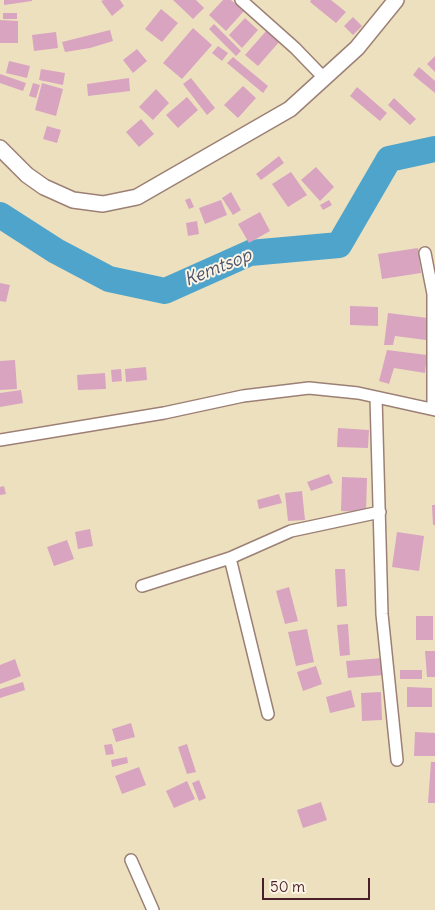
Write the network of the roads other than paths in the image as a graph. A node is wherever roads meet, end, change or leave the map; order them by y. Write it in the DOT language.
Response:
graph roads {
  1 [pos="241,0"];
  2 [pos="396,0"];
  3 [pos="325,79"];
  4 [pos="0,148"];
  5 [pos="425,254"];
  6 [pos="376,397"];
  7 [pos="434,410"];
  8 [pos="0,440"];
  9 [pos="380,512"];
  10 [pos="230,558"];
  11 [pos="142,586"];
  12 [pos="268,714"];
  13 [pos="397,760"];
  14 [pos="131,860"];
  15 [pos="153,910"];
  1 -- 3 [label="street"];
  2 -- 3 [label="street"];
  3 -- 4 [label="street"];
  5 -- 7 [label="street"];
  6 -- 7 [label="street"];
  6 -- 8 [label="street"];
  6 -- 9 [label="street"];
  9 -- 10 [label="street"];
  9 -- 13 [label="street"];
  10 -- 11 [label="street"];
  10 -- 12 [label="street"];
  14 -- 15 [label="street"];
}
